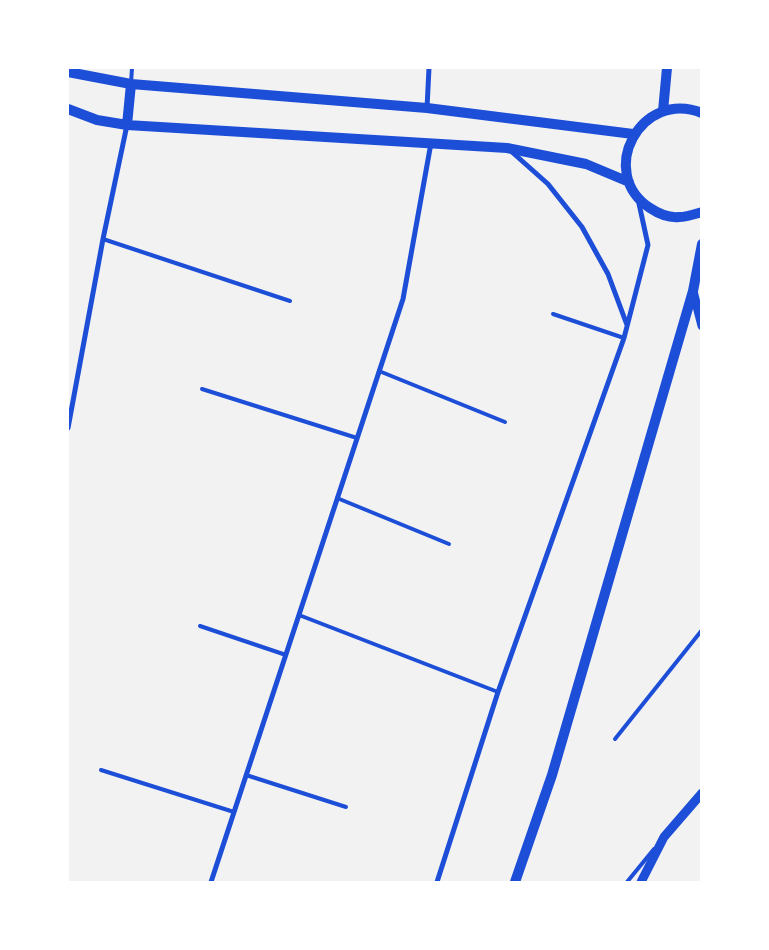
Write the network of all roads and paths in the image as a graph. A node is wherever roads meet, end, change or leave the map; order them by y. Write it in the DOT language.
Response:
graph roads {
  1 [pos="132,68"];
  2 [pos="430,68"];
  3 [pos="667,68"];
  4 [pos="68,72"];
  5 [pos="131,84"];
  6 [pos="427,108"];
  7 [pos="68,109"];
  8 [pos="664,111"];
  9 [pos="702,113"];
  10 [pos="127,125"];
  11 [pos="633,134"];
  12 [pos="431,143"];
  13 [pos="508,148"];
  14 [pos="629,182"];
  15 [pos="637,196"];
  16 [pos="702,212"];
  17 [pos="102,239"];
  18 [pos="702,244"];
  19 [pos="697,294"];
  20 [pos="290,301"];
  21 [pos="553,314"];
  22 [pos="627,325"];
  23 [pos="702,326"];
  24 [pos="624,338"];
  25 [pos="379,371"];
  26 [pos="202,389"];
  27 [pos="506,422"];
  28 [pos="68,428"];
  29 [pos="357,438"];
  30 [pos="337,498"];
  31 [pos="449,544"];
  32 [pos="299,615"];
  33 [pos="200,626"];
  34 [pos="702,630"];
  35 [pos="286,655"];
  36 [pos="498,692"];
  37 [pos="615,740"];
  38 [pos="101,770"];
  39 [pos="246,775"];
  40 [pos="702,793"];
  41 [pos="346,807"];
  42 [pos="234,812"];
  43 [pos="664,837"];
  44 [pos="211,882"];
  45 [pos="437,882"];
  46 [pos="515,882"];
  47 [pos="627,882"];
  48 [pos="641,882"];
  1 -- 5 [label="lane"];
  2 -- 6 [label="street"];
  3 -- 8 [label="main road"];
  4 -- 5 [label="main road"];
  5 -- 6 [label="main road"];
  5 -- 10 [label="main road"];
  6 -- 11 [label="main road"];
  7 -- 10 [label="main road"];
  8 -- 9 [label="main road"];
  8 -- 11 [label="main road"];
  10 -- 12 [label="main road"];
  10 -- 17 [label="street"];
  11 -- 14 [label="main road"];
  12 -- 13 [label="main road"];
  12 -- 25 [label="street"];
  13 -- 14 [label="main road"];
  13 -- 22 [label="street"];
  14 -- 15 [label="main road"];
  15 -- 16 [label="main road"];
  15 -- 22 [label="street"];
  17 -- 20 [label="lane"];
  17 -- 28 [label="street"];
  18 -- 19 [label="main road"];
  19 -- 23 [label="street"];
  19 -- 46 [label="main road"];
  21 -- 24 [label="lane"];
  22 -- 24 [label="street"];
  24 -- 36 [label="street"];
  25 -- 27 [label="lane"];
  25 -- 29 [label="street"];
  26 -- 29 [label="lane"];
  29 -- 30 [label="street"];
  30 -- 31 [label="lane"];
  30 -- 32 [label="street"];
  32 -- 35 [label="street"];
  32 -- 36 [label="lane"];
  33 -- 35 [label="lane"];
  34 -- 37 [label="lane"];
  35 -- 39 [label="street"];
  36 -- 45 [label="street"];
  38 -- 42 [label="lane"];
  39 -- 41 [label="lane"];
  39 -- 42 [label="street"];
  40 -- 43 [label="street"];
  42 -- 44 [label="street"];
  43 -- 47 [label="lane"];
  43 -- 48 [label="street"];
}
